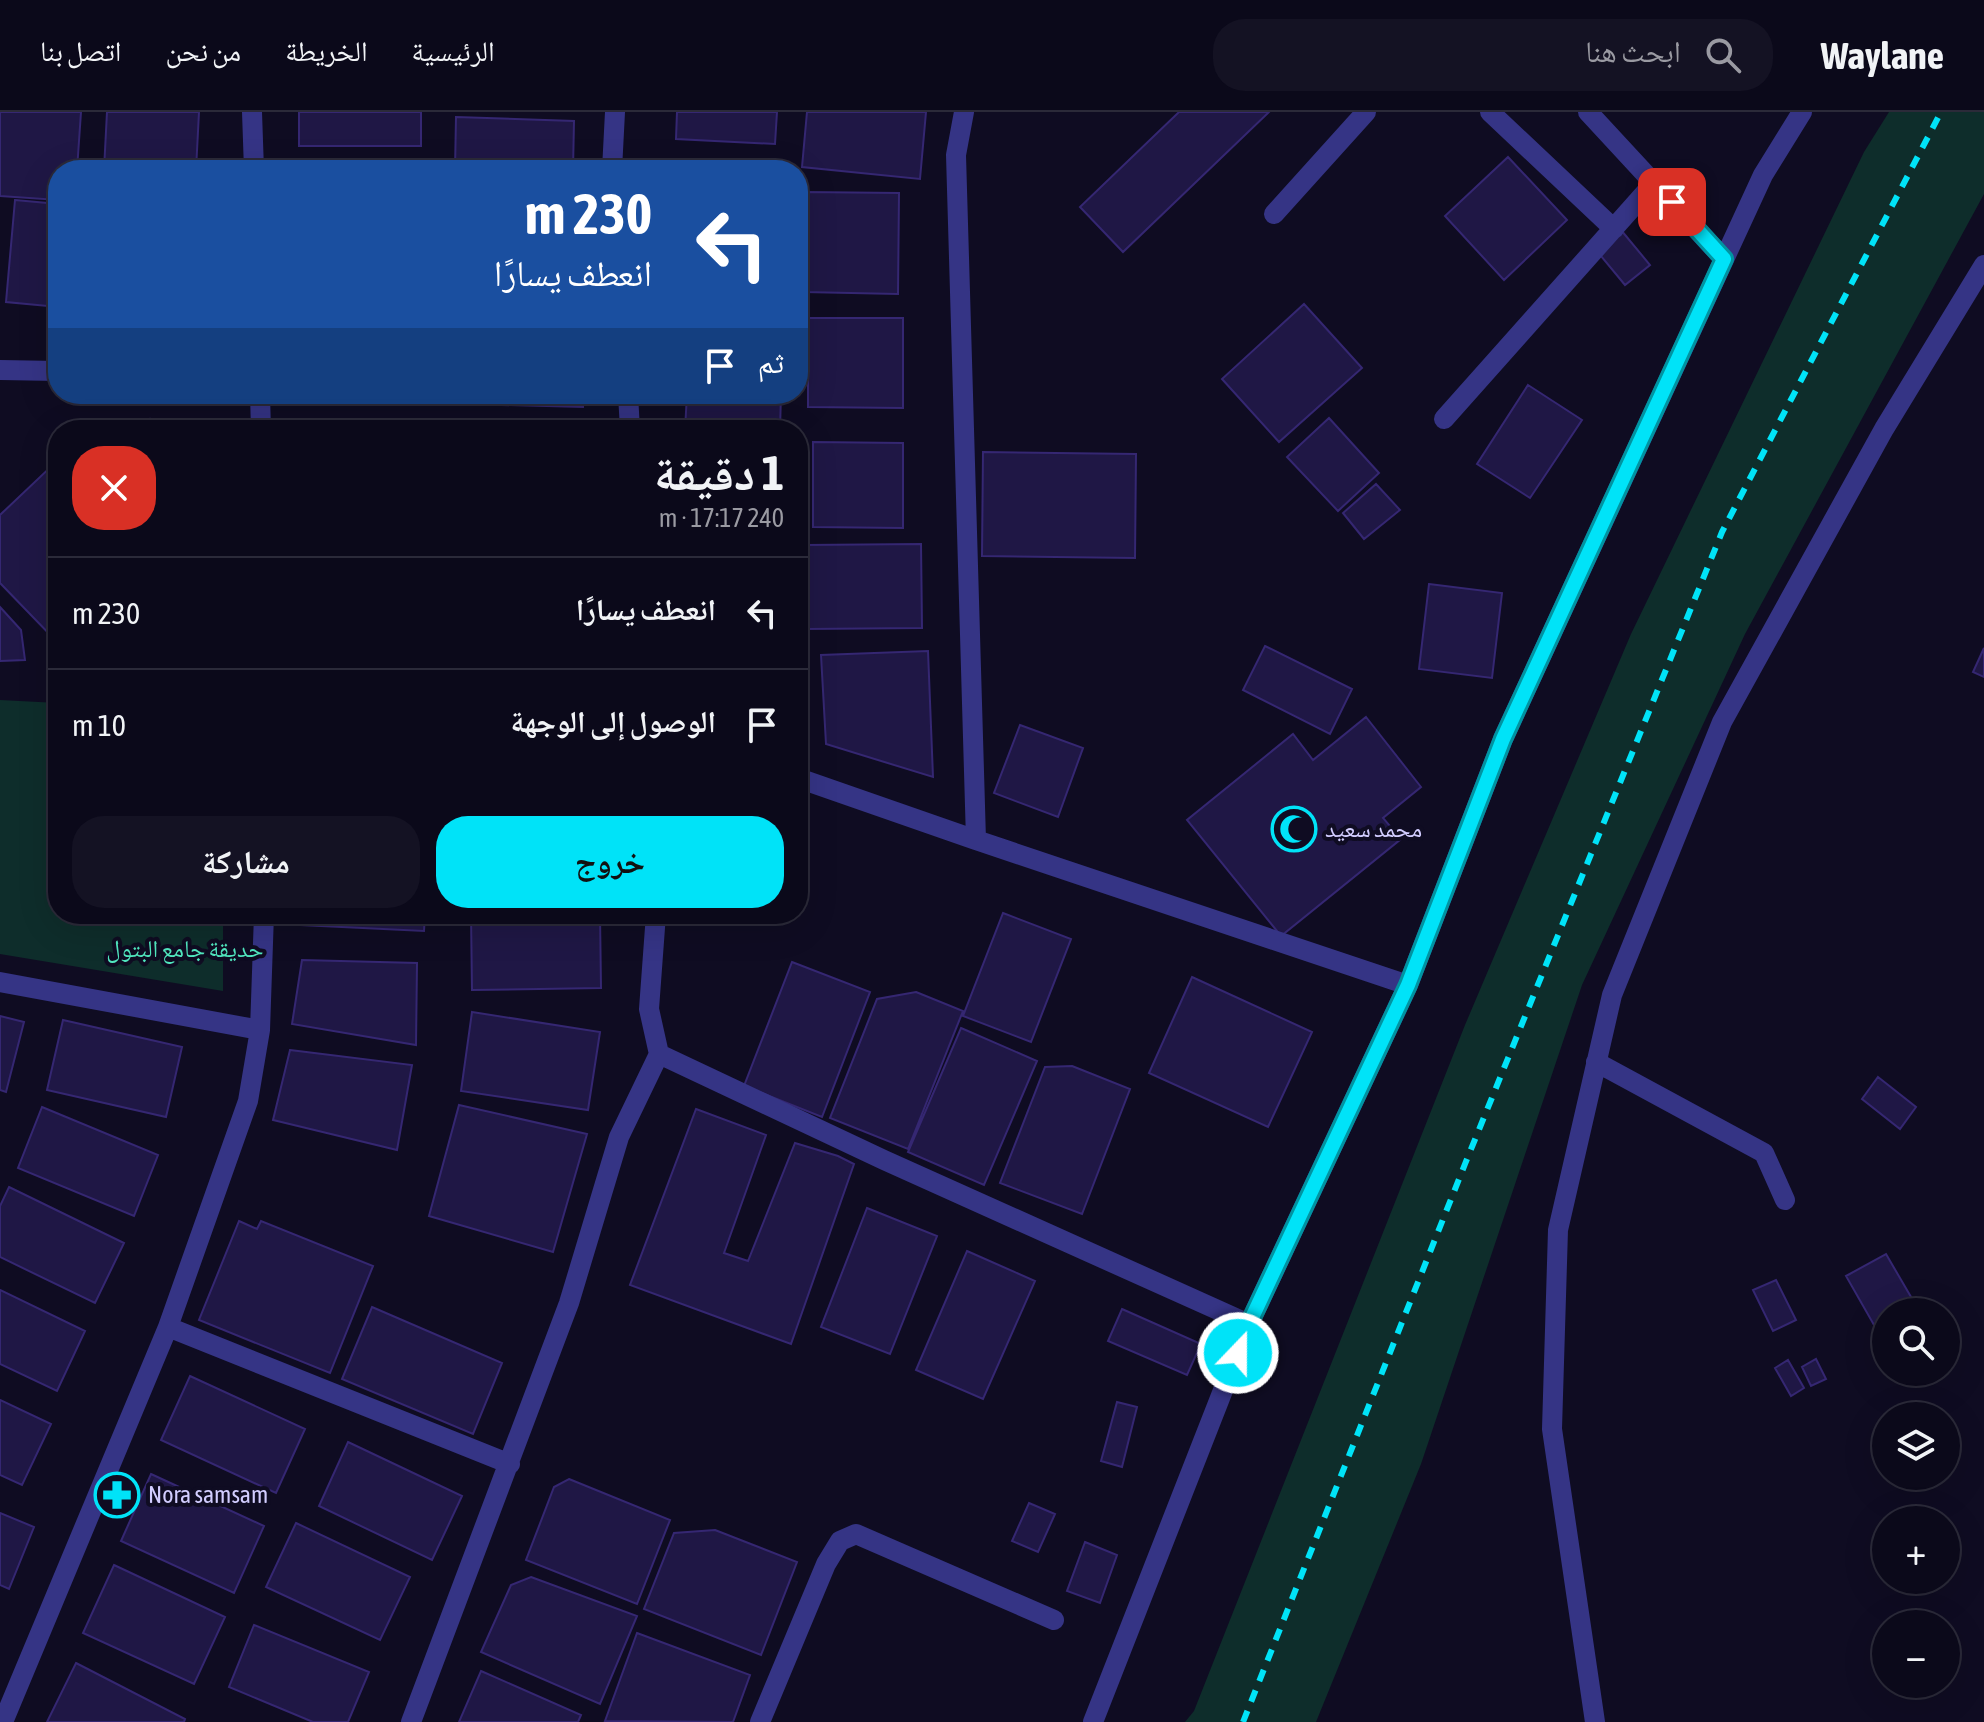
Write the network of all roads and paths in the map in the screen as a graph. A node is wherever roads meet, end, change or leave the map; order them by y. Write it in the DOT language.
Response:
graph roads {
  1 [pos="252,112"];
  2 [pos="615,112"];
  3 [pos="964,112"];
  4 [pos="1366,112"];
  5 [pos="1490,112"];
  6 [pos="1588,112"];
  7 [pos="1802,112"];
  8 [pos="254,160"];
  9 [pos="613,160"];
  10 [pos="1654,183"];
  11 [pos="1274,214"];
  12 [pos="1614,229"];
  13 [pos="1724,259"];
  14 [pos="1984,265"];
  15 [pos="0,370"];
  16 [pos="48,371"];
  17 [pos="1444,419"];
  18 [pos="808,781"];
  19 [pos="976,840"];
  20 [pos="264,924"];
  21 [pos="655,924"];
  22 [pos="0,982"];
  23 [pos="1408,985"];
  24 [pos="260,1030"];
  25 [pos="659,1054"];
  26 [pos="1596,1062"];
  27 [pos="1785,1200"];
  28 [pos="1249,1324"];
  29 [pos="168,1327"];
  30 [pos="510,1464"];
  31 [pos="1054,1620"];
  32 [pos="3,1722"];
  33 [pos="411,1722"];
  34 [pos="760,1722"];
  35 [pos="1093,1722"];
  36 [pos="1595,1722"];
  1 -- 8 [label="street"];
  2 -- 9 [label="street"];
  3 -- 19 [label="street"];
  4 -- 11 [label="street"];
  5 -- 12 [label="street"];
  6 -- 10 [label="street"];
  7 -- 13 [label="street"];
  10 -- 12 [label="street"];
  10 -- 13 [label="street"];
  12 -- 17 [label="street"];
  13 -- 23 [label="street"];
  14 -- 26 [label="street"];
  15 -- 16 [label="street"];
  18 -- 19 [label="street"];
  19 -- 23 [label="street"];
  20 -- 24 [label="street"];
  21 -- 25 [label="street"];
  22 -- 24 [label="street"];
  23 -- 28 [label="street"];
  24 -- 29 [label="street"];
  25 -- 28 [label="street"];
  25 -- 30 [label="street"];
  26 -- 27 [label="street"];
  26 -- 36 [label="street"];
  28 -- 35 [label="street"];
  29 -- 30 [label="street"];
  29 -- 32 [label="street"];
  30 -- 33 [label="street"];
  31 -- 34 [label="street"];
}
